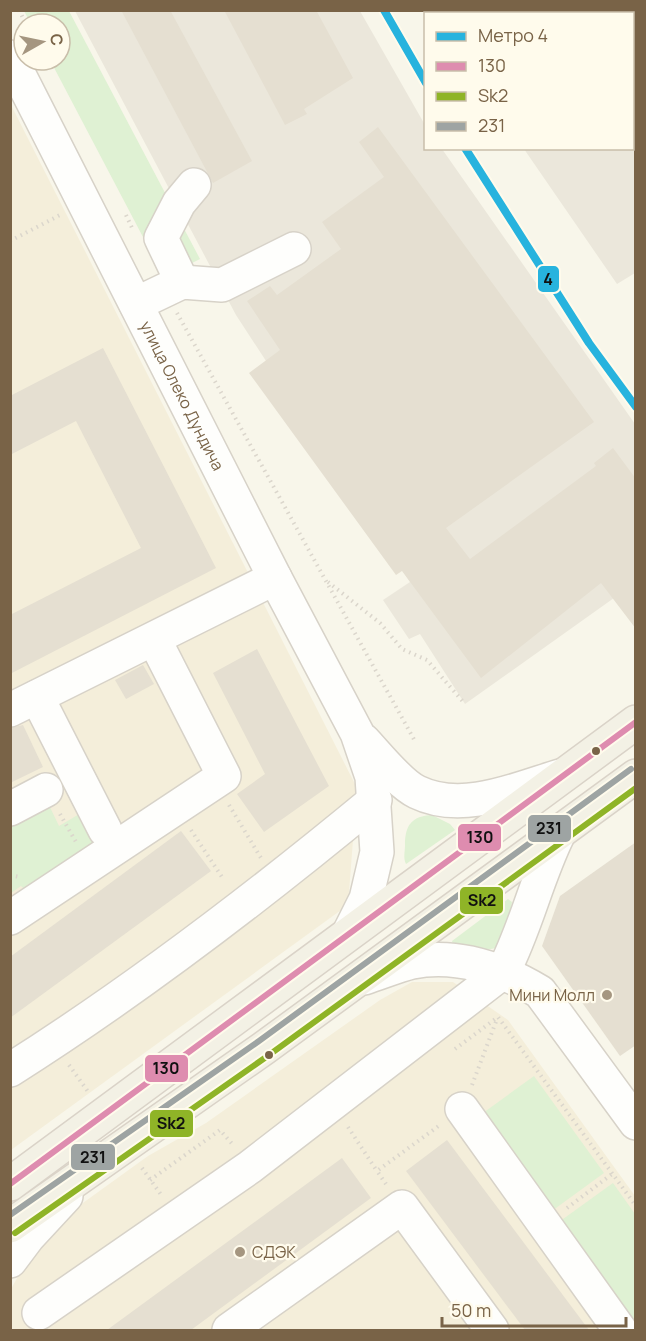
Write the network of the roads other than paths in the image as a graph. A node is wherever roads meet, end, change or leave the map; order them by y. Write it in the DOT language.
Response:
graph roads {
  1 [pos="10,57"];
  2 [pos="194,185"];
  3 [pos="294,249"];
  4 [pos="161,292"];
  5 [pos="274,578"];
  6 [pos="154,639"];
  7 [pos="24,703"];
  8 [pos="636,722"];
  9 [pos="357,733"];
  10 [pos="564,775"];
  11 [pos="636,776"];
  12 [pos="46,790"];
  13 [pos="375,800"];
  14 [pos="10,809"];
  15 [pos="105,830"];
  16 [pos="558,835"];
  17 [pos="10,918"];
  18 [pos="350,931"];
  19 [pos="503,972"];
  20 [pos="353,982"];
  21 [pos="10,1070"];
  22 [pos="462,1109"];
  23 [pos="636,1123"];
  24 [pos="58,1149"];
  25 [pos="10,1166"];
  26 [pos="86,1176"];
  27 [pos="10,1184"];
  28 [pos="10,1226"];
  29 [pos="10,1261"];
  30 [pos="39,1313"];
  31 [pos="229,1330"];
  32 [pos="492,1330"];
  33 [pos="620,1330"];
  1 -- 4 [label="street, улица Олеко Дундича"];
  2 -- 4 [label="street"];
  3 -- 4 [label="street"];
  4 -- 5 [label="street, улица Олеко Дундича"];
  5 -- 6 [label="street"];
  5 -- 9 [label="street, улица Олеко Дундича"];
  6 -- 7 [label="street"];
  6 -- 17 [label="street"];
  7 -- 15 [label="street"];
  8 -- 10 [label="main road"];
  9 -- 10 [label="street, улица Олеко Дундича"];
  9 -- 13 [label="street, улица Олеко Дундича"];
  10 -- 18 [label="main road"];
  11 -- 16 [label="main road"];
  12 -- 14 [label="street"];
  13 -- 18 [label="street, улица Олеко Дундича"];
  13 -- 21 [label="street"];
  16 -- 19 [label="street"];
  16 -- 20 [label="main road"];
  18 -- 24 [label="main road"];
  19 -- 20 [label="street"];
  19 -- 23 [label="street"];
  19 -- 30 [label="street"];
  20 -- 26 [label="main road"];
  22 -- 33 [label="street"];
  24 -- 25 [label="street"];
  24 -- 27 [label="main road"];
  26 -- 28 [label="main road"];
  26 -- 29 [label="street"];
  31 -- 32 [label="street"];
}
